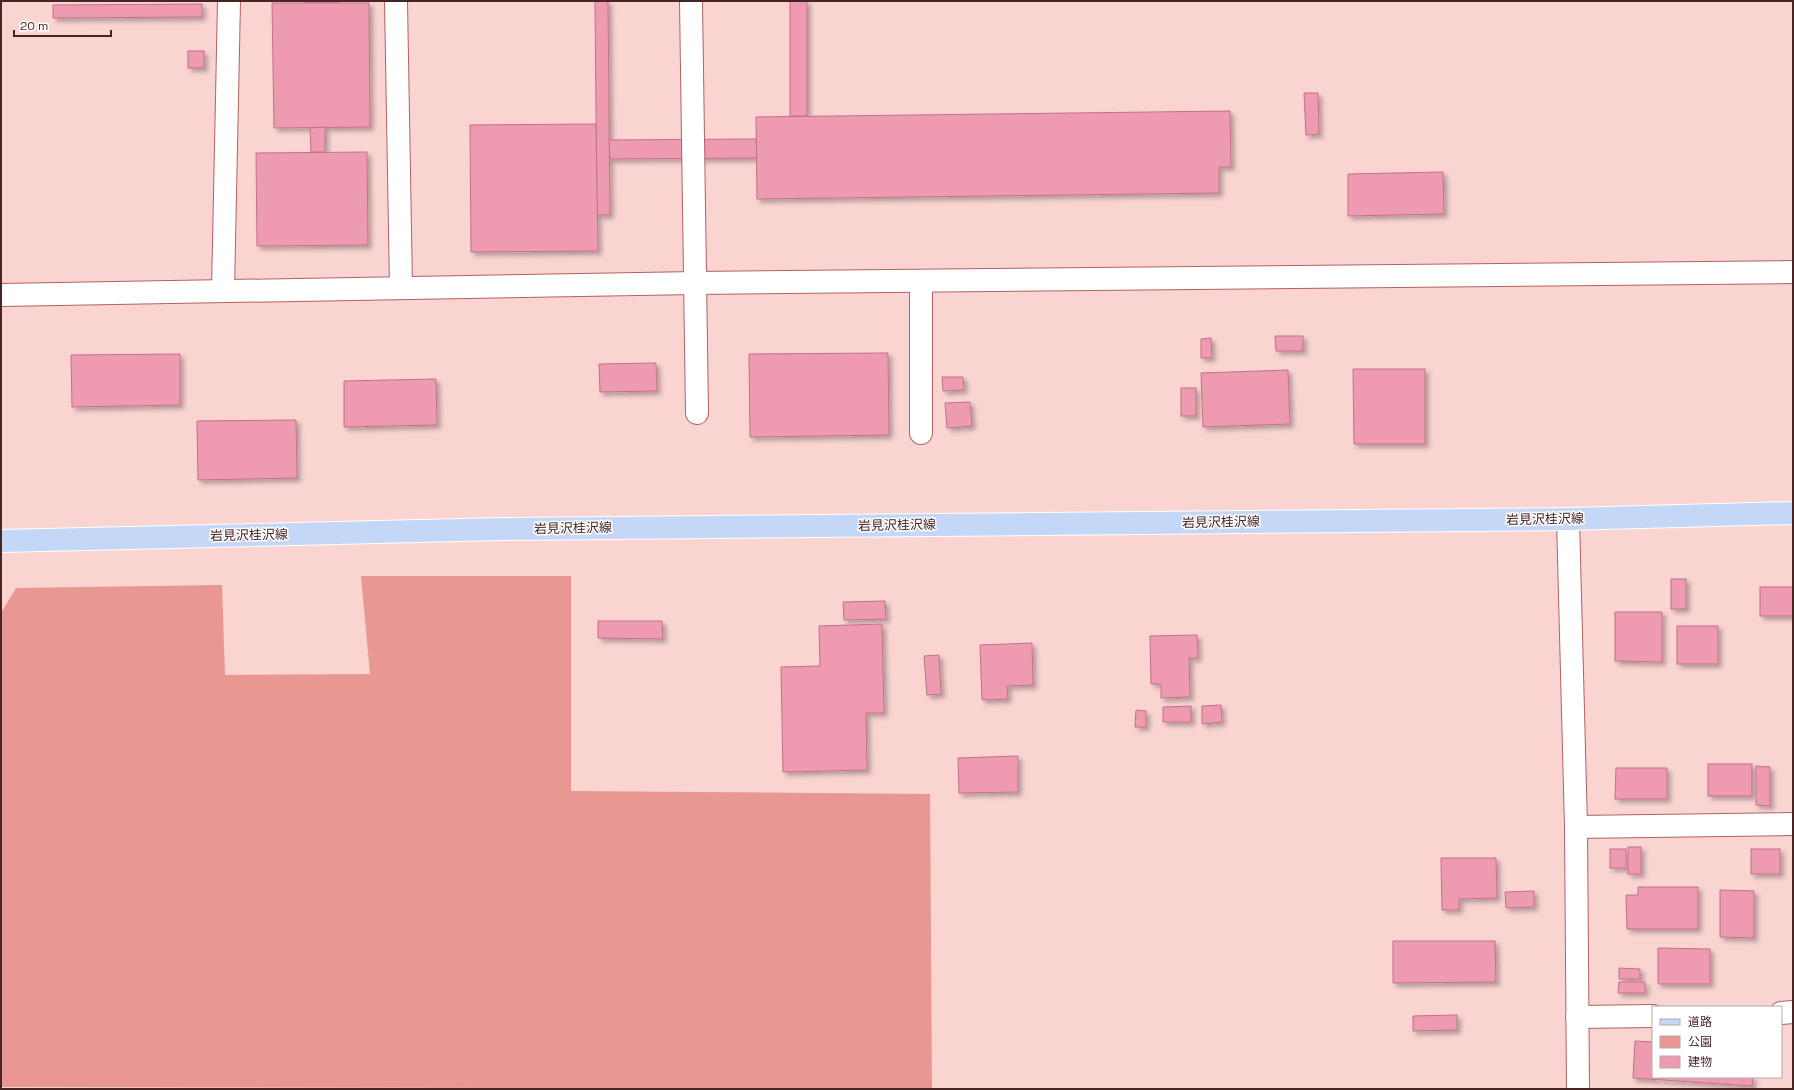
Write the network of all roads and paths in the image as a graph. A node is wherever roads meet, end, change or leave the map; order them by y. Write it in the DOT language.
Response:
graph roads {
  1 [pos="229,1"];
  2 [pos="396,1"];
  3 [pos="691,1"];
  4 [pos="1793,272"];
  5 [pos="921,281"];
  6 [pos="696,283"];
  7 [pos="401,288"];
  8 [pos="223,291"];
  9 [pos="1,295"];
  10 [pos="697,413"];
  11 [pos="921,433"];
  12 [pos="1793,513"];
  13 [pos="1568,519"];
  14 [pos="1,541"];
  15 [pos="1793,824"];
  16 [pos="1576,827"];
  17 [pos="1793,1012"];
  18 [pos="1782,1013"];
  19 [pos="1652,1016"];
  20 [pos="1577,1017"];
  21 [pos="1578,1089"];
  1 -- 8 [label="street"];
  2 -- 7 [label="street"];
  3 -- 6 [label="street"];
  4 -- 5 [label="street"];
  5 -- 6 [label="street"];
  5 -- 11 [label="street"];
  6 -- 7 [label="street"];
  6 -- 10 [label="street"];
  7 -- 8 [label="street"];
  8 -- 9 [label="street"];
  12 -- 13 [label="main road, 岩見沢桂沢線"];
  13 -- 14 [label="main road, 岩見沢桂沢線"];
  13 -- 16 [label="street"];
  15 -- 16 [label="street"];
  16 -- 20 [label="street"];
  17 -- 18 [label="street"];
  19 -- 20 [label="street"];
  20 -- 21 [label="street"];
}
